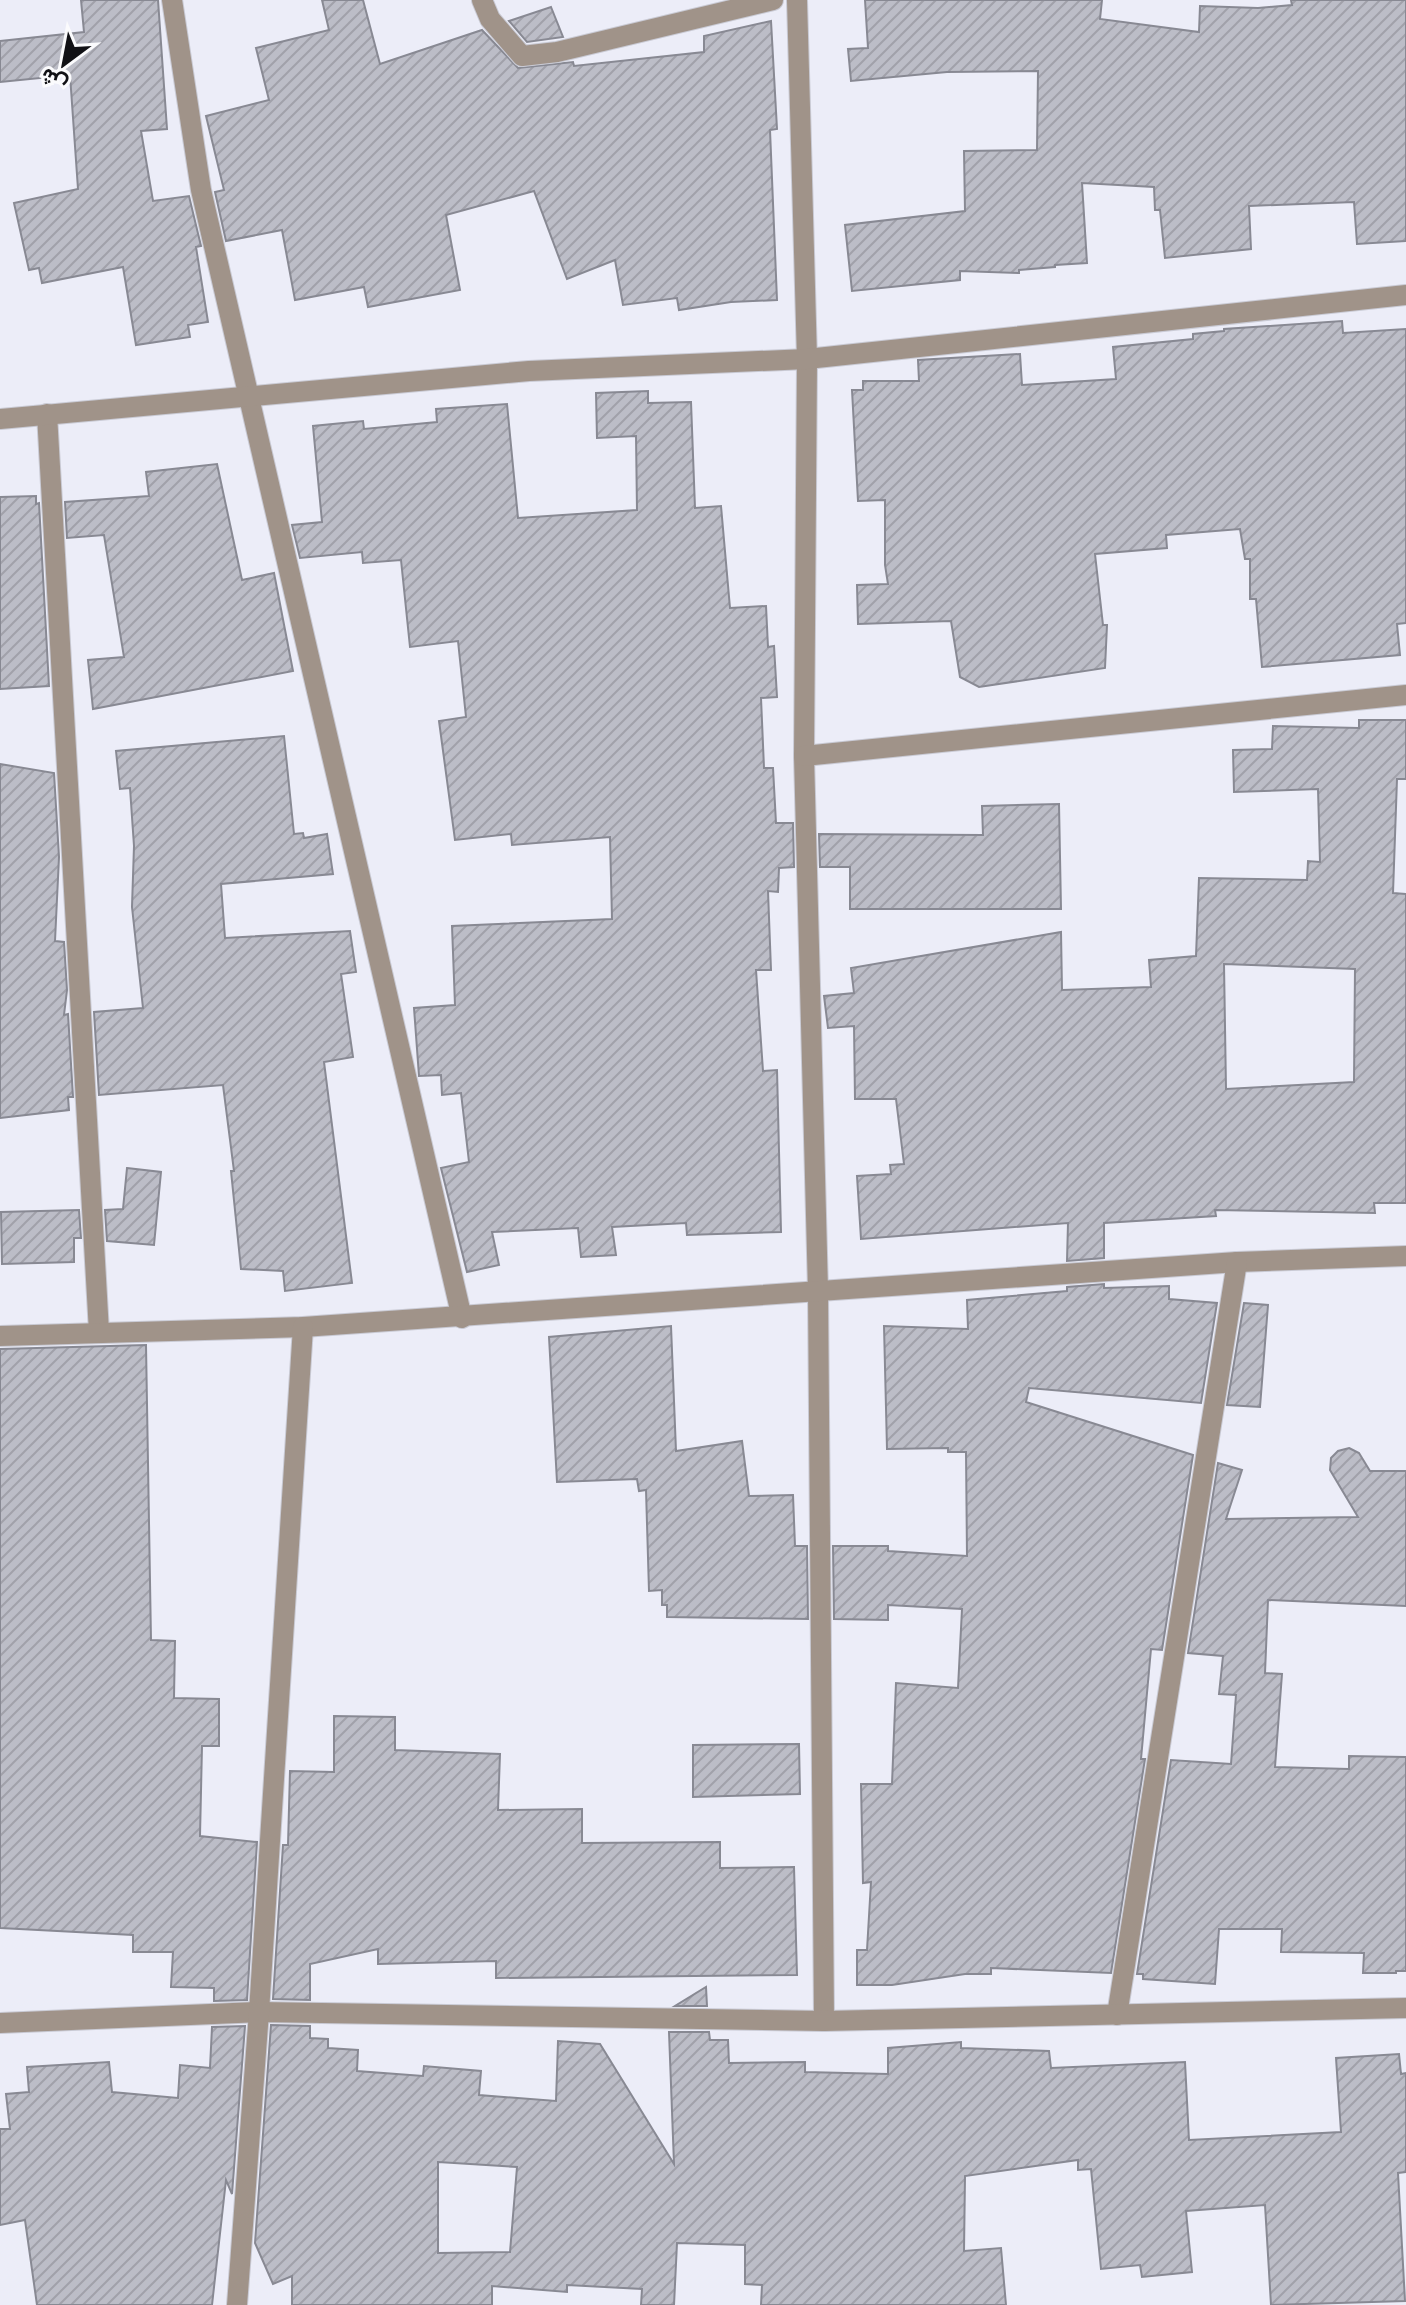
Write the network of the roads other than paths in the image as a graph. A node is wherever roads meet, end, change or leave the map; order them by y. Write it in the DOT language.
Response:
graph roads {
  1 [pos="172,0"];
  2 [pos="482,0"];
  3 [pos="773,0"];
  4 [pos="797,0"];
  5 [pos="1406,295"];
  6 [pos="807,359"];
  7 [pos="249,395"];
  8 [pos="47,414"];
  9 [pos="0,419"];
  10 [pos="1406,695"];
  11 [pos="804,756"];
  12 [pos="1406,1256"];
  13 [pos="1237,1262"];
  14 [pos="818,1291"];
  15 [pos="462,1318"];
  16 [pos="303,1327"];
  17 [pos="99,1332"];
  18 [pos="0,1336"];
  19 [pos="1406,2008"];
  20 [pos="259,2012"];
  21 [pos="1117,2015"];
  22 [pos="824,2021"];
  23 [pos="0,2023"];
  24 [pos="237,2305"];
  1 -- 7 [label="street"];
  2 -- 3 [label="street"];
  4 -- 6 [label="street"];
  5 -- 6 [label="street"];
  6 -- 7 [label="street"];
  6 -- 11 [label="street"];
  7 -- 8 [label="street"];
  7 -- 15 [label="street"];
  8 -- 9 [label="street"];
  8 -- 17 [label="street"];
  10 -- 11 [label="street"];
  11 -- 14 [label="street"];
  12 -- 13 [label="street"];
  13 -- 14 [label="street"];
  13 -- 21 [label="street"];
  14 -- 15 [label="street"];
  14 -- 22 [label="street"];
  15 -- 16 [label="street"];
  16 -- 17 [label="street"];
  16 -- 20 [label="street"];
  17 -- 18 [label="street"];
  19 -- 21 [label="street"];
  20 -- 22 [label="street"];
  20 -- 23 [label="street"];
  20 -- 24 [label="street"];
  21 -- 22 [label="street"];
}
